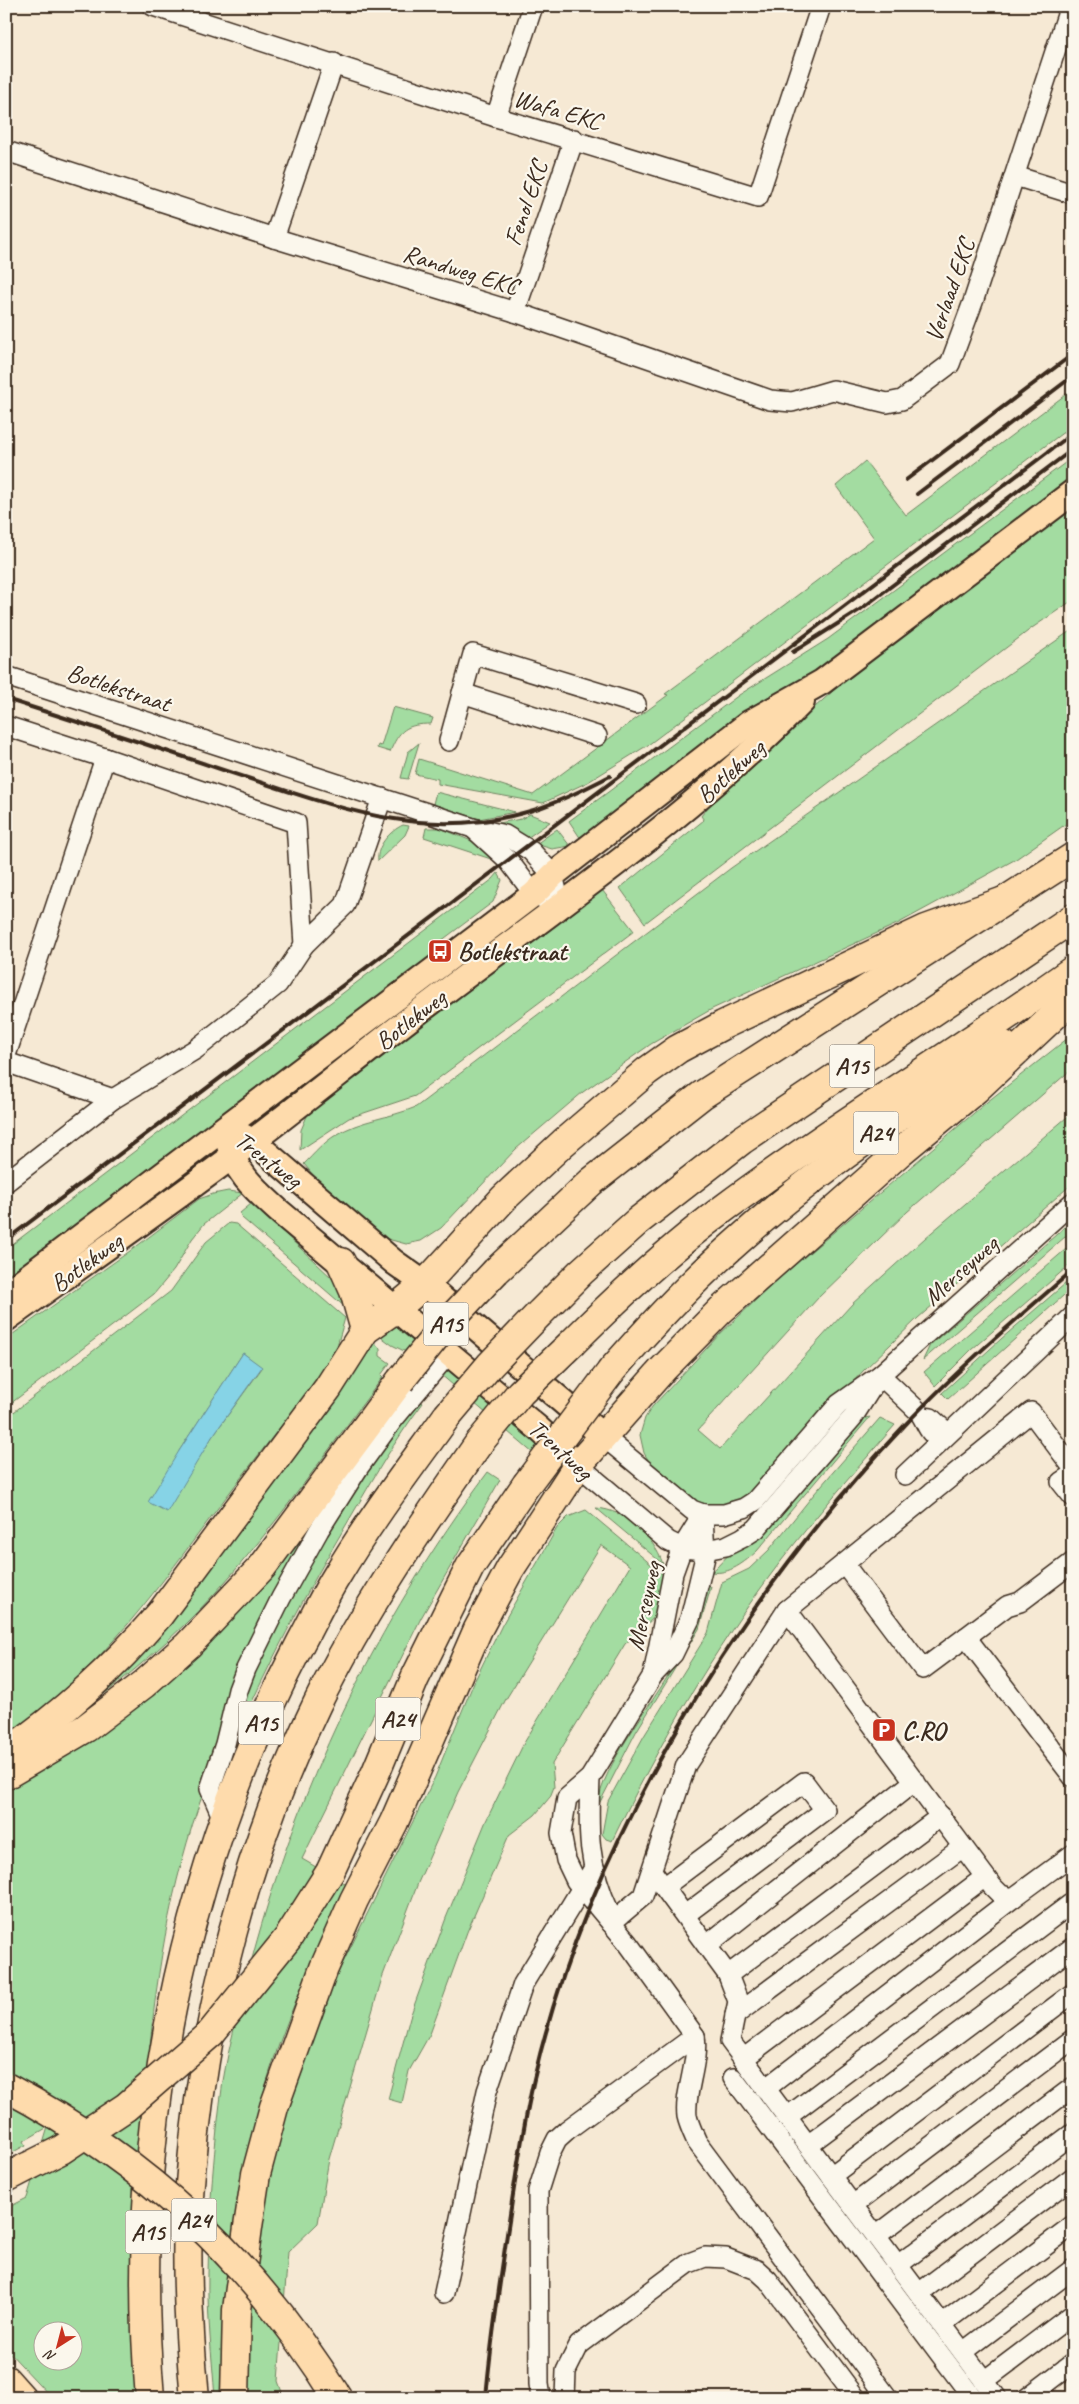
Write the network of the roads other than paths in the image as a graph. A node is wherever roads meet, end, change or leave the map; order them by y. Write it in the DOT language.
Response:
graph roads {
  1 [pos="152,6"];
  2 [pos="533,6"];
  3 [pos="821,6"];
  4 [pos="1070,6"];
  5 [pos="334,63"];
  6 [pos="496,117"];
  7 [pos="574,139"];
  8 [pos="6,151"];
  9 [pos="1015,176"];
  10 [pos="1073,194"];
  11 [pos="274,238"];
  12 [pos="515,312"];
  13 [pos="902,400"];
  14 [pos="1073,492"];
  15 [pos="6,676"];
  16 [pos="822,682"];
  17 [pos="462,693"];
  18 [pos="636,704"];
  19 [pos="6,726"];
  20 [pos="597,736"];
  21 [pos="449,741"];
  22 [pos="105,758"];
  23 [pos="382,798"];
  24 [pos="473,828"];
  25 [pos="1073,857"];
  26 [pos="553,875"];
  27 [pos="534,894"];
  28 [pos="1004,902"];
  29 [pos="561,907"];
  30 [pos="1073,918"];
  31 [pos="304,945"];
  32 [pos="1073,970"];
  33 [pos="1073,997"];
  34 [pos="6,1055"];
  35 [pos="6,1062"];
  36 [pos="114,1099"];
  37 [pos="226,1128"];
  38 [pos="253,1141"];
  39 [pos="231,1157"];
  40 [pos="6,1182"];
  41 [pos="1073,1202"];
  42 [pos="341,1262"];
  43 [pos="425,1284"];
  44 [pos="6,1293"];
  45 [pos="395,1309"];
  46 [pos="1073,1316"];
  47 [pos="6,1319"];
  48 [pos="365,1330"];
  49 [pos="448,1354"];
  50 [pos="880,1375"];
  51 [pos="604,1437"];
  52 [pos="942,1438"];
  53 [pos="578,1465"];
  54 [pos="1073,1468"];
  55 [pos="1073,1474"];
  56 [pos="905,1475"];
  57 [pos="1073,1498"];
  58 [pos="703,1514"];
  59 [pos="682,1548"];
  60 [pos="705,1550"];
  61 [pos="1073,1562"];
  62 [pos="844,1564"];
  63 [pos="787,1610"];
  64 [pos="966,1637"];
  65 [pos="653,1675"];
  66 [pos="6,1753"];
  67 [pos="6,1775"];
  68 [pos="1073,1777"];
  69 [pos="590,1778"];
  70 [pos="915,1781"];
  71 [pos="941,1816"];
  72 [pos="223,1819"];
  73 [pos="963,1847"];
  74 [pos="1073,1854"];
  75 [pos="594,1868"];
  76 [pos="652,1871"];
  77 [pos="985,1876"];
  78 [pos="664,1887"];
  79 [pos="581,1888"];
  80 [pos="1013,1898"];
  81 [pos="1073,1902"];
  82 [pos="685,1915"];
  83 [pos="613,1922"];
  84 [pos="707,1945"];
  85 [pos="1073,1947"];
  86 [pos="728,1975"];
  87 [pos="1073,1993"];
  88 [pos="735,2015"];
  89 [pos="695,2036"];
  90 [pos="1073,2039"];
  91 [pos="743,2059"];
  92 [pos="733,2078"];
  93 [pos="6,2087"];
  94 [pos="1073,2087"];
  95 [pos="765,2088"];
  96 [pos="787,2117"];
  97 [pos="1073,2133"];
  98 [pos="808,2145"];
  99 [pos="18,2172"];
  100 [pos="831,2176"];
  101 [pos="1073,2177"];
  102 [pos="853,2205"];
  103 [pos="1073,2225"];
  104 [pos="876,2236"];
  105 [pos="898,2265"];
  106 [pos="1073,2269"];
  107 [pos="444,2293"];
  108 [pos="919,2293"];
  109 [pos="1073,2314"];
  110 [pos="942,2324"];
  111 [pos="963,2352"];
  112 [pos="1073,2363"];
  113 [pos="6,2380"];
  114 [pos="984,2381"];
  115 [pos="22,2398"];
  116 [pos="150,2398"];
  117 [pos="195,2398"];
  118 [pos="234,2398"];
  119 [pos="338,2398"];
  120 [pos="541,2398"];
  121 [pos="565,2398"];
  122 [pos="856,2398"];
  123 [pos="888,2398"];
  124 [pos="973,2398"];
  125 [pos="997,2398"];
  126 [pos="1027,2398"];
  1 -- 5 [label="street, Wafa EKC"];
  2 -- 6 [label="street"];
  3 -- 7 [label="street, Wafa EKC"];
  4 -- 9 [label="street, Verlaad EKC"];
  5 -- 6 [label="street, Wafa EKC"];
  5 -- 11 [label="street"];
  6 -- 7 [label="street, Wafa EKC"];
  7 -- 12 [label="street, Fenol EKC"];
  8 -- 11 [label="street, Randweg EKC"];
  9 -- 10 [label="street"];
  9 -- 13 [label="street, Verlaad EKC"];
  11 -- 12 [label="street, Randweg EKC"];
  12 -- 13 [label="street, Randweg EKC"];
  14 -- 16 [label="main road, Botlekweg"];
  15 -- 23 [label="street, Botlekstraat"];
  16 -- 26 [label="main road, Botlekweg"];
  16 -- 29 [label="main road, Botlekweg"];
  17 -- 18 [label="street"];
  17 -- 20 [label="street"];
  17 -- 21 [label="street"];
  19 -- 22 [label="street"];
  22 -- 31 [label="street"];
  22 -- 34 [label="street"];
  23 -- 24 [label="street, Botlekstraat"];
  23 -- 31 [label="street"];
  24 -- 26 [label="street, Botlekstraat"];
  24 -- 27 [label="street, Botlekstraat"];
  25 -- 28 [label="highway, A15"];
  26 -- 27 [label="main road, Botlekweg"];
  26 -- 29 [label="street, Botlekstraat"];
  27 -- 29 [label="street, Botlekstraat"];
  27 -- 37 [label="main road, Botlekweg"];
  28 -- 43 [label="highway, A15"];
  28 -- 67 [label="highway, A15, bridge"];
  29 -- 38 [label="main road, Botlekweg"];
  30 -- 72 [label="highway, A15, bridge"];
  31 -- 36 [label="street"];
  32 -- 117 [label="highway, A15, bridge"];
  33 -- 51 [label="highway"];
  33 -- 99 [label="highway, A24, bridge"];
  35 -- 36 [label="street"];
  36 -- 40 [label="street"];
  37 -- 38 [label="main road, Trentweg"];
  37 -- 39 [label="main road, Trentweg"];
  37 -- 44 [label="main road, Botlekweg"];
  38 -- 39 [label="main road, Botlekweg"];
  38 -- 43 [label="main road, Trentweg"];
  39 -- 42 [label="main road, Trentweg"];
  39 -- 47 [label="main road, Botlekweg"];
  41 -- 50 [label="street, Merseyweg"];
  42 -- 45 [label="main road, Trentweg"];
  42 -- 48 [label="highway"];
  43 -- 45 [label="highway, A15"];
  43 -- 51 [label="main road, Trentweg"];
  45 -- 48 [label="highway, A15"];
  45 -- 49 [label="main road, Trentweg"];
  46 -- 52 [label="street"];
  48 -- 66 [label="highway, A15"];
  49 -- 53 [label="main road, Trentweg"];
  49 -- 72 [label="street"];
  50 -- 52 [label="street"];
  50 -- 58 [label="street, Merseyweg"];
  50 -- 60 [label="street, Merseyweg"];
  51 -- 53 [label="highway"];
  51 -- 58 [label="street, Trentweg"];
  52 -- 56 [label="street"];
  53 -- 59 [label="street, Trentweg"];
  53 -- 118 [label="highway"];
  54 -- 62 [label="street"];
  55 -- 57 [label="street"];
  58 -- 59 [label="street, Merseyweg"];
  58 -- 60 [label="street, Merseyweg"];
  59 -- 60 [label="street, Merseyweg"];
  59 -- 65 [label="street, Merseyweg"];
  60 -- 65 [label="street, Merseyweg"];
  61 -- 64 [label="street"];
  62 -- 63 [label="street"];
  62 -- 64 [label="street"];
  63 -- 70 [label="street"];
  63 -- 76 [label="street"];
  64 -- 68 [label="street"];
  65 -- 69 [label="street, Merseyweg"];
  69 -- 75 [label="street"];
  69 -- 79 [label="street, Merseyweg"];
  70 -- 71 [label="street"];
  70 -- 84 [label="street"];
  71 -- 73 [label="street"];
  71 -- 86 [label="street"];
  72 -- 116 [label="highway, A15"];
  73 -- 77 [label="street"];
  73 -- 88 [label="street"];
  74 -- 80 [label="street"];
  75 -- 79 [label="street"];
  75 -- 83 [label="street"];
  76 -- 78 [label="street"];
  76 -- 83 [label="street"];
  77 -- 80 [label="street"];
  77 -- 91 [label="street"];
  78 -- 82 [label="street"];
  78 -- 82 [label="street"];
  79 -- 83 [label="street, Merseyweg"];
  79 -- 107 [label="street"];
  80 -- 95 [label="street"];
  81 -- 96 [label="street"];
  82 -- 84 [label="street"];
  83 -- 89 [label="street"];
  84 -- 86 [label="street"];
  85 -- 98 [label="street"];
  86 -- 88 [label="street"];
  87 -- 100 [label="street"];
  88 -- 91 [label="street"];
  89 -- 120 [label="street"];
  89 -- 123 [label="street"];
  90 -- 102 [label="street"];
  91 -- 95 [label="street"];
  92 -- 124 [label="street"];
  93 -- 119 [label="highway, A24, bridge"];
  94 -- 104 [label="street"];
  95 -- 96 [label="street"];
  96 -- 98 [label="street"];
  97 -- 105 [label="street"];
  98 -- 100 [label="street"];
  100 -- 102 [label="street"];
  101 -- 108 [label="street"];
  102 -- 104 [label="street"];
  103 -- 110 [label="street"];
  104 -- 105 [label="street"];
  105 -- 108 [label="street"];
  106 -- 111 [label="street"];
  108 -- 110 [label="street"];
  109 -- 114 [label="street"];
  110 -- 111 [label="street"];
  111 -- 114 [label="street"];
  112 -- 126 [label="street"];
  113 -- 115 [label="highway"];
  114 -- 125 [label="street"];
  121 -- 122 [label="street"];
}
